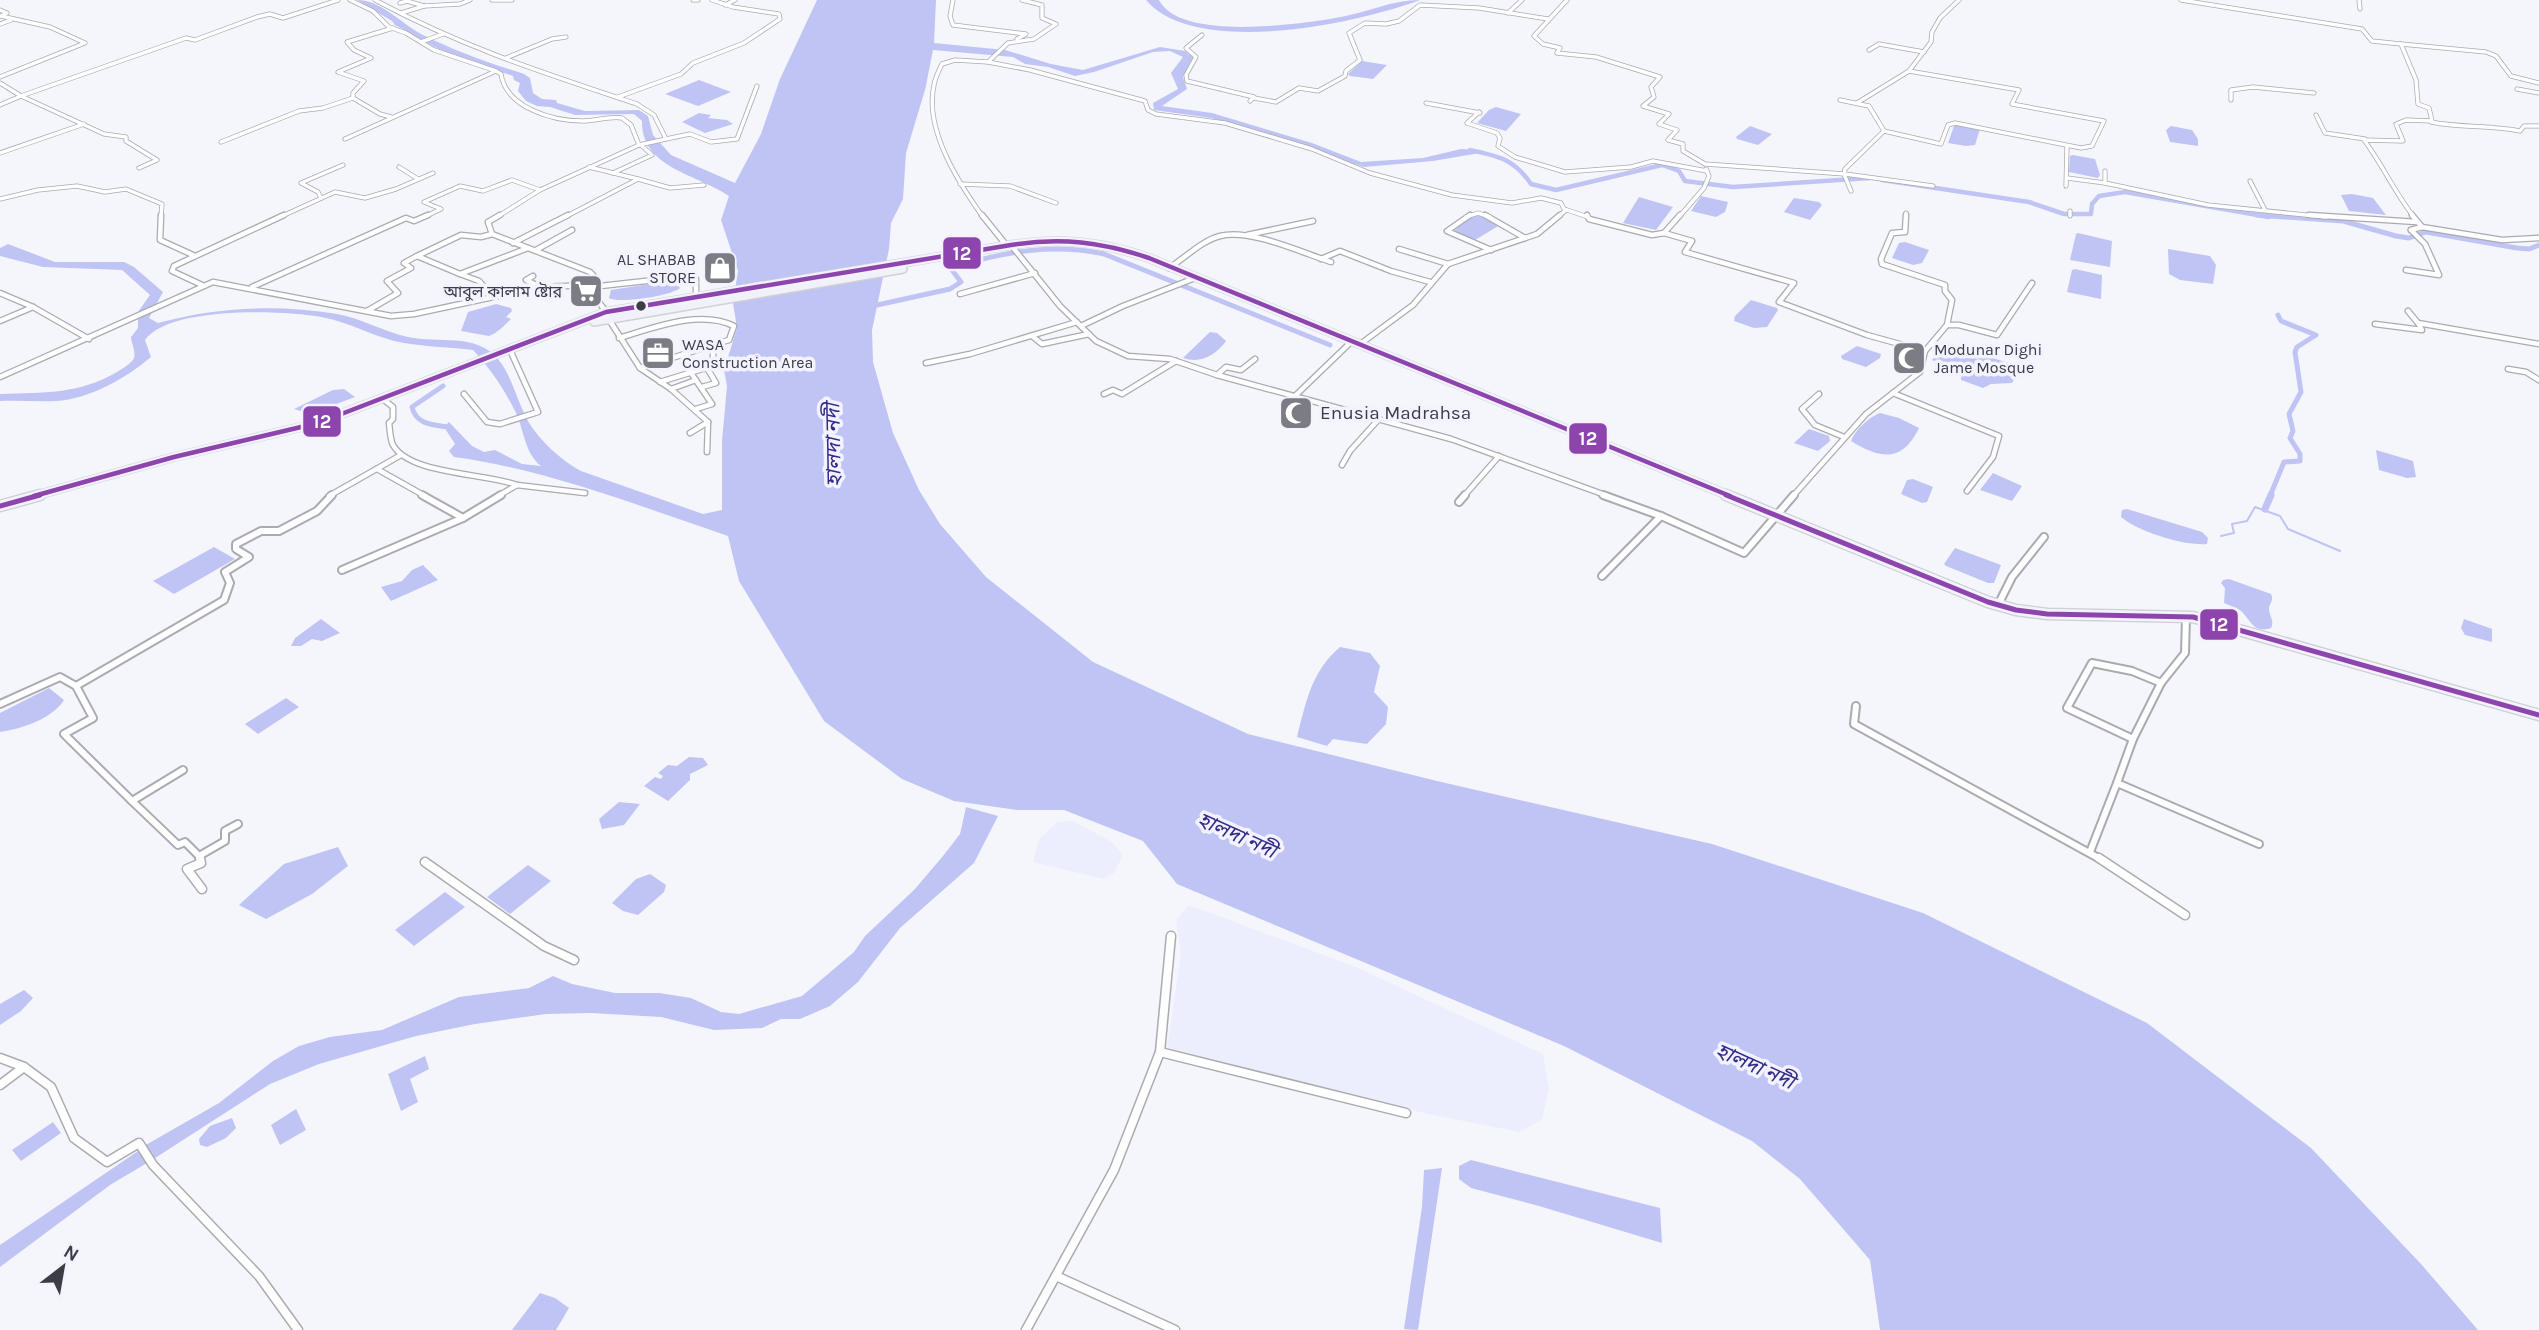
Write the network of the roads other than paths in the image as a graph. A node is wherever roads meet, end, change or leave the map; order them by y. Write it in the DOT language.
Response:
graph roads {
  1 [pos="338,0"];
  2 [pos="350,0"];
  3 [pos="375,0"];
  4 [pos="470,0"];
  5 [pos="492,0"];
  6 [pos="512,0"];
  7 [pos="712,0"];
  8 [pos="735,0"];
  9 [pos="953,0"];
  10 [pos="1023,0"];
  11 [pos="1522,0"];
  12 [pos="1567,0"];
  13 [pos="1959,0"];
  14 [pos="2181,0"];
  15 [pos="2359,0"];
  16 [pos="400,3"];
  17 [pos="725,5"];
  18 [pos="424,6"];
  19 [pos="2360,9"];
  20 [pos="0,10"];
  21 [pos="401,13"];
  22 [pos="1508,13"];
  23 [pos="1548,19"];
  24 [pos="11,20"];
  25 [pos="0,24"];
  26 [pos="393,28"];
  27 [pos="444,33"];
  28 [pos="1202,35"];
  29 [pos="566,37"];
  30 [pos="422,41"];
  31 [pos="1010,42"];
  32 [pos="2401,44"];
  33 [pos="1869,50"];
  34 [pos="1924,52"];
  35 [pos="506,58"];
  36 [pos="988,62"];
  37 [pos="496,71"];
  38 [pos="1909,71"];
  39 [pos="0,77"];
  40 [pos="0,83"];
  41 [pos="757,86"];
  42 [pos="2538,87"];
  43 [pos="2517,89"];
  44 [pos="2314,93"];
  45 [pos="21,96"];
  46 [pos="618,97"];
  47 [pos="353,98"];
  48 [pos="1840,100"];
  49 [pos="2231,100"];
  50 [pos="1426,103"];
  51 [pos="1857,103"];
  52 [pos="0,105"];
  53 [pos="2316,115"];
  54 [pos="391,117"];
  55 [pos="2431,122"];
  56 [pos="85,124"];
  57 [pos="2539,126"];
  58 [pos="1884,131"];
  59 [pos="345,139"];
  60 [pos="666,139"];
  61 [pos="2365,139"];
  62 [pos="221,142"];
  63 [pos="642,144"];
  64 [pos="2067,146"];
  65 [pos="0,153"];
  66 [pos="1705,164"];
  67 [pos="343,165"];
  68 [pos="399,167"];
  69 [pos="589,167"];
  70 [pos="139,168"];
  71 [pos="1707,171"];
  72 [pos="2105,171"];
  73 [pos="433,173"];
  74 [pos="612,173"];
  75 [pos="1846,176"];
  76 [pos="2067,178"];
  77 [pos="418,179"];
  78 [pos="638,179"];
  79 [pos="2250,181"];
  80 [pos="2105,183"];
  81 [pos="960,184"];
  82 [pos="704,185"];
  83 [pos="1933,186"];
  84 [pos="2066,186"];
  85 [pos="540,190"];
  86 [pos="1851,191"];
  87 [pos="321,198"];
  88 [pos="0,199"];
  89 [pos="1056,203"];
  90 [pos="1566,210"];
  91 [pos="2265,210"];
  92 [pos="1906,213"];
  93 [pos="1313,221"];
  94 [pos="2418,222"];
  95 [pos="2422,227"];
  96 [pos="572,230"];
  97 [pos="492,233"];
  98 [pos="1664,233"];
  99 [pos="1242,236"];
  100 [pos="1525,238"];
  101 [pos="2539,238"];
  102 [pos="513,243"];
  103 [pos="1006,246"];
  104 [pos="529,248"];
  105 [pos="1399,248"];
  106 [pos="536,250"];
  107 [pos="1491,250"];
  108 [pos="193,255"];
  109 [pos="417,256"];
  110 [pos="1321,259"];
  111 [pos="1331,262"];
  112 [pos="1448,264"];
  113 [pos="1169,268"];
  114 [pos="2406,270"];
  115 [pos="1035,273"];
  116 [pos="460,274"];
  117 [pos="533,276"];
  118 [pos="1195,278"];
  119 [pos="1430,282"];
  120 [pos="2032,283"];
  121 [pos="202,285"];
  122 [pos="591,286"];
  123 [pos="540,287"];
  124 [pos="251,288"];
  125 [pos="0,293"];
  126 [pos="960,294"];
  127 [pos="722,295"];
  128 [pos="492,296"];
  129 [pos="696,296"];
  130 [pos="33,307"];
  131 [pos="367,311"];
  132 [pos="2408,311"];
  133 [pos="607,315"];
  134 [pos="0,321"];
  135 [pos="2418,323"];
  136 [pos="1079,324"];
  137 [pos="2375,324"];
  138 [pos="1947,325"];
  139 [pos="1089,334"];
  140 [pos="1032,336"];
  141 [pos="619,338"];
  142 [pos="89,339"];
  143 [pos="1355,343"];
  144 [pos="2539,344"];
  145 [pos="714,346"];
  146 [pos="510,350"];
  147 [pos="1925,351"];
  148 [pos="1255,359"];
  149 [pos="1176,361"];
  150 [pos="926,363"];
  151 [pos="640,368"];
  152 [pos="707,369"];
  153 [pos="2508,369"];
  154 [pos="691,373"];
  155 [pos="1217,375"];
  156 [pos="0,377"];
  157 [pos="696,380"];
  158 [pos="2539,380"];
  159 [pos="660,382"];
  160 [pos="702,387"];
  161 [pos="671,389"];
  162 [pos="1893,393"];
  163 [pos="464,394"];
  164 [pos="1104,394"];
  165 [pos="1819,394"];
  166 [pos="1296,395"];
  167 [pos="383,400"];
  168 [pos="696,409"];
  169 [pos="1378,420"];
  170 [pos="708,422"];
  171 [pos="690,433"];
  172 [pos="1844,437"];
  173 [pos="707,452"];
  174 [pos="401,455"];
  175 [pos="1499,456"];
  176 [pos="1342,466"];
  177 [pos="377,469"];
  178 [pos="517,485"];
  179 [pos="1967,491"];
  180 [pos="585,493"];
  181 [pos="1459,502"];
  182 [pos="0,506"];
  183 [pos="1661,516"];
  184 [pos="1777,516"];
  185 [pos="463,518"];
  186 [pos="2044,537"];
  187 [pos="342,570"];
  188 [pos="1602,576"];
  189 [pos="1998,605"];
  190 [pos="2186,617"];
  191 [pos="2161,683"];
  192 [pos="76,686"];
  193 [pos="0,704"];
  194 [pos="1856,706"];
  195 [pos="2539,715"];
  196 [pos="2133,739"];
  197 [pos="183,770"];
  198 [pos="2117,783"];
  199 [pos="132,800"];
  200 [pos="238,824"];
  201 [pos="2259,844"];
  202 [pos="2090,852"];
  203 [pos="199,856"];
  204 [pos="425,862"];
  205 [pos="202,889"];
  206 [pos="2185,915"];
  207 [pos="1171,936"];
  208 [pos="574,960"];
  209 [pos="1160,1052"];
  210 [pos="0,1058"];
  211 [pos="24,1067"];
  212 [pos="0,1085"];
  213 [pos="1406,1113"];
  214 [pos="1056,1276"];
  215 [pos="298,1330"];
  216 [pos="1026,1330"];
  217 [pos="1175,1330"];
  1 -- 45 [label="street"];
  2 -- 26 [label="street"];
  3 -- 21 [label="street"];
  4 -- 18 [label="street"];
  5 -- 6 [label="street"];
  7 -- 17 [label="street"];
  8 -- 17 [label="street"];
  9 -- 31 [label="street"];
  10 -- 31 [label="street"];
  11 -- 22 [label="street"];
  12 -- 23 [label="street"];
  13 -- 34 [label="street"];
  14 -- 32 [label="street"];
  15 -- 19 [label="street"];
  16 -- 18 [label="street"];
  17 -- 46 [label="street"];
  18 -- 21 [label="street"];
  20 -- 24 [label="street"];
  21 -- 27 [label="street"];
  22 -- 23 [label="street"];
  22 -- 28 [label="street"];
  23 -- 66 [label="street"];
  24 -- 25 [label="street"];
  24 -- 39 [label="street"];
  26 -- 30 [label="street"];
  26 -- 47 [label="street"];
  27 -- 30 [label="street"];
  27 -- 35 [label="street"];
  29 -- 35 [label="street"];
  30 -- 37 [label="street"];
  31 -- 36 [label="street"];
  32 -- 42 [label="street"];
  32 -- 55 [label="street"];
  33 -- 34 [label="street"];
  34 -- 38 [label="street"];
  35 -- 46 [label="street"];
  36 -- 81 [label="street"];
  36 -- 90 [label="street"];
  37 -- 54 [label="street"];
  37 -- 63 [label="street"];
  38 -- 51 [label="street"];
  38 -- 64 [label="street"];
  40 -- 45 [label="street"];
  41 -- 60 [label="street"];
  42 -- 43 [label="street"];
  44 -- 49 [label="street"];
  45 -- 52 [label="street"];
  45 -- 56 [label="street"];
  46 -- 60 [label="street"];
  47 -- 54 [label="street"];
  47 -- 62 [label="street"];
  48 -- 51 [label="street"];
  50 -- 71 [label="street"];
  51 -- 58 [label="street"];
  53 -- 61 [label="street"];
  54 -- 59 [label="street"];
  55 -- 57 [label="street"];
  55 -- 61 [label="street"];
  56 -- 65 [label="street"];
  56 -- 70 [label="street"];
  58 -- 64 [label="street"];
  58 -- 75 [label="street"];
  60 -- 63 [label="street"];
  61 -- 94 [label="street"];
  63 -- 69 [label="street"];
  63 -- 74 [label="street"];
  64 -- 76 [label="street"];
  66 -- 71 [label="street"];
  66 -- 75 [label="street"];
  67 -- 87 [label="street"];
  68 -- 77 [label="street"];
  69 -- 74 [label="street"];
  69 -- 85 [label="street"];
  71 -- 98 [label="street"];
  72 -- 80 [label="street"];
  73 -- 77 [label="street"];
  74 -- 78 [label="street"];
  75 -- 83 [label="street"];
  75 -- 86 [label="street"];
  76 -- 80 [label="street"];
  76 -- 84 [label="street"];
  77 -- 87 [label="street"];
  78 -- 82 [label="street"];
  78 -- 102 [label="street"];
  79 -- 91 [label="street"];
  80 -- 91 [label="street"];
  81 -- 89 [label="street"];
  81 -- 103 [label="street"];
  85 -- 97 [label="street"];
  85 -- 124 [label="street"];
  87 -- 108 [label="street"];
  88 -- 108 [label="street"];
  90 -- 98 [label="street"];
  90 -- 100 [label="street"];
  91 -- 94 [label="street"];
  92 -- 138 [label="street"];
  93 -- 99 [label="street"];
  94 -- 95 [label="street"];
  95 -- 101 [label="street"];
  95 -- 114 [label="street"];
  96 -- 106 [label="street"];
  97 -- 102 [label="street"];
  97 -- 109 [label="street"];
  98 -- 147 [label="street"];
  99 -- 110 [label="street"];
  99 -- 113 [label="street"];
  100 -- 107 [label="street"];
  100 -- 107 [label="street"];
  102 -- 104 [label="street"];
  103 -- 113 [label="main road"];
  103 -- 115 [label="street"];
  103 -- 127 [label="main road"];
  103 -- 127 [label="main road"];
  104 -- 106 [label="street"];
  104 -- 116 [label="street"];
  105 -- 112 [label="street"];
  106 -- 122 [label="street"];
  107 -- 112 [label="street"];
  108 -- 121 [label="street"];
  109 -- 116 [label="street"];
  109 -- 131 [label="street"];
  110 -- 111 [label="street"];
  110 -- 119 [label="street"];
  112 -- 119 [label="street"];
  113 -- 118 [label="main road"];
  115 -- 126 [label="street"];
  115 -- 136 [label="street"];
  116 -- 128 [label="street"];
  117 -- 123 [label="street"];
  118 -- 136 [label="street"];
  118 -- 143 [label="main road"];
  119 -- 143 [label="street"];
  120 -- 138 [label="street"];
  121 -- 124 [label="street"];
  121 -- 142 [label="street"];
  122 -- 123 [label="street"];
  122 -- 129 [label="street"];
  122 -- 133 [label="street"];
  123 -- 128 [label="street"];
  124 -- 131 [label="street"];
  125 -- 130 [label="street"];
  127 -- 129 [label="main road"];
  127 -- 133 [label="main road"];
  128 -- 131 [label="street"];
  129 -- 133 [label="main road"];
  130 -- 134 [label="street"];
  130 -- 142 [label="street"];
  132 -- 135 [label="street"];
  133 -- 141 [label="street"];
  133 -- 146 [label="main road"];
  135 -- 137 [label="street"];
  135 -- 144 [label="street"];
  136 -- 139 [label="street"];
  136 -- 140 [label="street"];
  138 -- 147 [label="street"];
  139 -- 140 [label="street"];
  139 -- 149 [label="street"];
  140 -- 150 [label="street"];
  141 -- 145 [label="street"];
  141 -- 151 [label="street"];
  142 -- 156 [label="street"];
  143 -- 166 [label="street"];
  143 -- 184 [label="main road"];
  145 -- 151 [label="street"];
  145 -- 152 [label="street"];
  146 -- 163 [label="street"];
  146 -- 167 [label="main road"];
  147 -- 162 [label="street"];
  148 -- 155 [label="street"];
  149 -- 155 [label="street"];
  149 -- 164 [label="street"];
  151 -- 159 [label="street"];
  152 -- 154 [label="street"];
  152 -- 160 [label="street"];
  153 -- 158 [label="street"];
  154 -- 157 [label="street"];
  154 -- 159 [label="street"];
  155 -- 166 [label="street"];
  157 -- 160 [label="street"];
  157 -- 161 [label="street"];
  159 -- 161 [label="street"];
  160 -- 168 [label="street"];
  161 -- 168 [label="street"];
  162 -- 172 [label="street"];
  162 -- 179 [label="street"];
  165 -- 172 [label="street"];
  166 -- 169 [label="street"];
  167 -- 174 [label="street"];
  167 -- 182 [label="main road"];
  168 -- 170 [label="street"];
  169 -- 175 [label="street"];
  169 -- 176 [label="street"];
  170 -- 171 [label="street"];
  170 -- 173 [label="street"];
  172 -- 184 [label="street"];
  174 -- 177 [label="street"];
  174 -- 178 [label="street"];
  175 -- 181 [label="street"];
  175 -- 183 [label="street"];
  177 -- 185 [label="street"];
  177 -- 192 [label="street"];
  178 -- 180 [label="street"];
  178 -- 185 [label="street"];
  183 -- 184 [label="street"];
  183 -- 188 [label="street"];
  184 -- 189 [label="main road"];
  185 -- 187 [label="street"];
  186 -- 189 [label="street"];
  189 -- 190 [label="main road"];
  190 -- 191 [label="street"];
  190 -- 195 [label="main road"];
  191 -- 196 [label="street"];
  191 -- 196 [label="street"];
  192 -- 193 [label="street"];
  192 -- 199 [label="street"];
  194 -- 202 [label="street"];
  196 -- 198 [label="street"];
  197 -- 199 [label="street"];
  198 -- 201 [label="street"];
  198 -- 202 [label="street"];
  199 -- 203 [label="street"];
  200 -- 203 [label="street"];
  202 -- 206 [label="street"];
  203 -- 205 [label="street"];
  204 -- 208 [label="street"];
  207 -- 209 [label="street"];
  209 -- 213 [label="street"];
  209 -- 214 [label="street"];
  210 -- 211 [label="street"];
  211 -- 212 [label="street"];
  211 -- 215 [label="street"];
  214 -- 216 [label="street"];
  214 -- 217 [label="street"];
}
